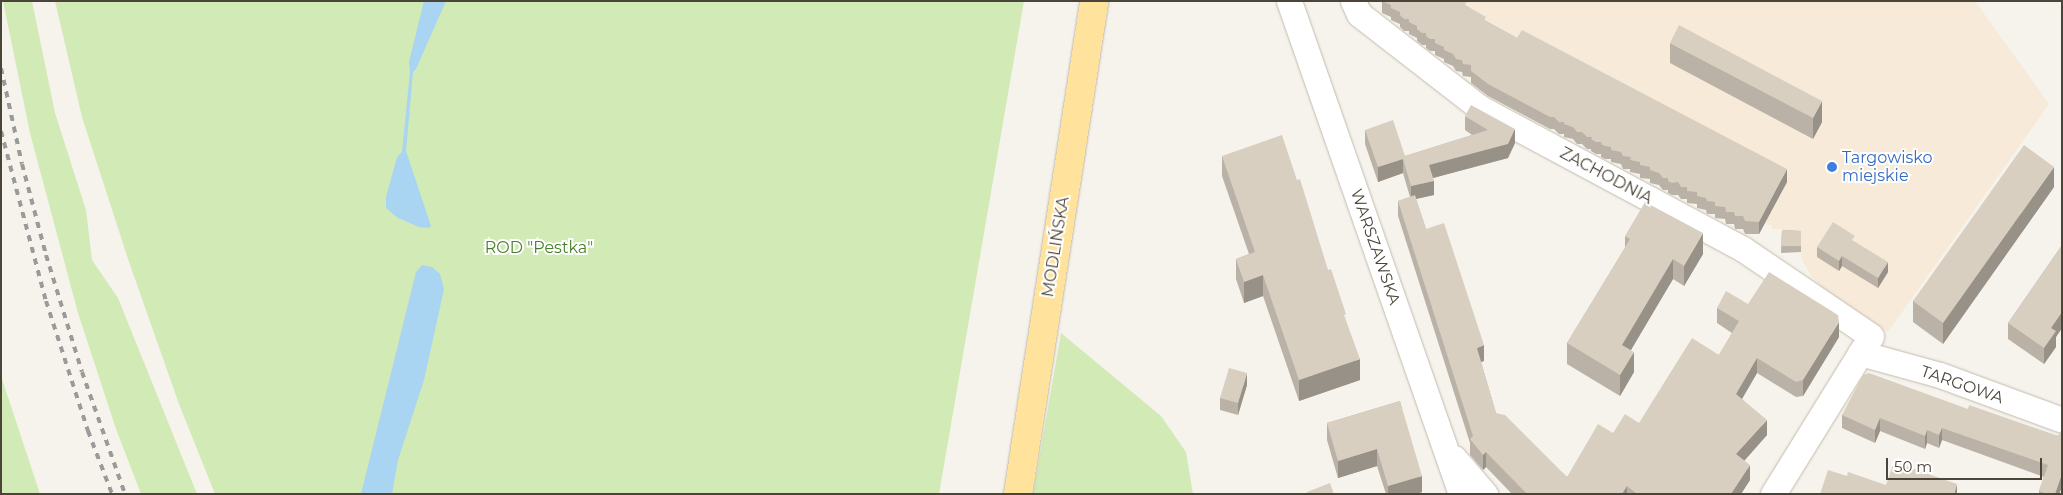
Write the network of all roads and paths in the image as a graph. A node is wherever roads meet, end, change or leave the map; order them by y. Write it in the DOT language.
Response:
graph roads {
  1 [pos="1094,1"];
  2 [pos="1289,1"];
  3 [pos="1353,1"];
  4 [pos="1869,338"];
  5 [pos="2062,420"];
  6 [pos="1444,444"];
  7 [pos="1018,494"];
  8 [pos="1461,494"];
  9 [pos="1485,494"];
  10 [pos="1773,494"];
  1 -- 7 [label="main road, MODLIŃSKA"];
  2 -- 6 [label="street, WARSZAWSKA"];
  3 -- 4 [label="street, ZACHODNIA"];
  4 -- 5 [label="street, TARGOWA"];
  4 -- 10 [label="street"];
  6 -- 8 [label="street, WARSZAWSKA"];
  6 -- 9 [label="street"];
}
